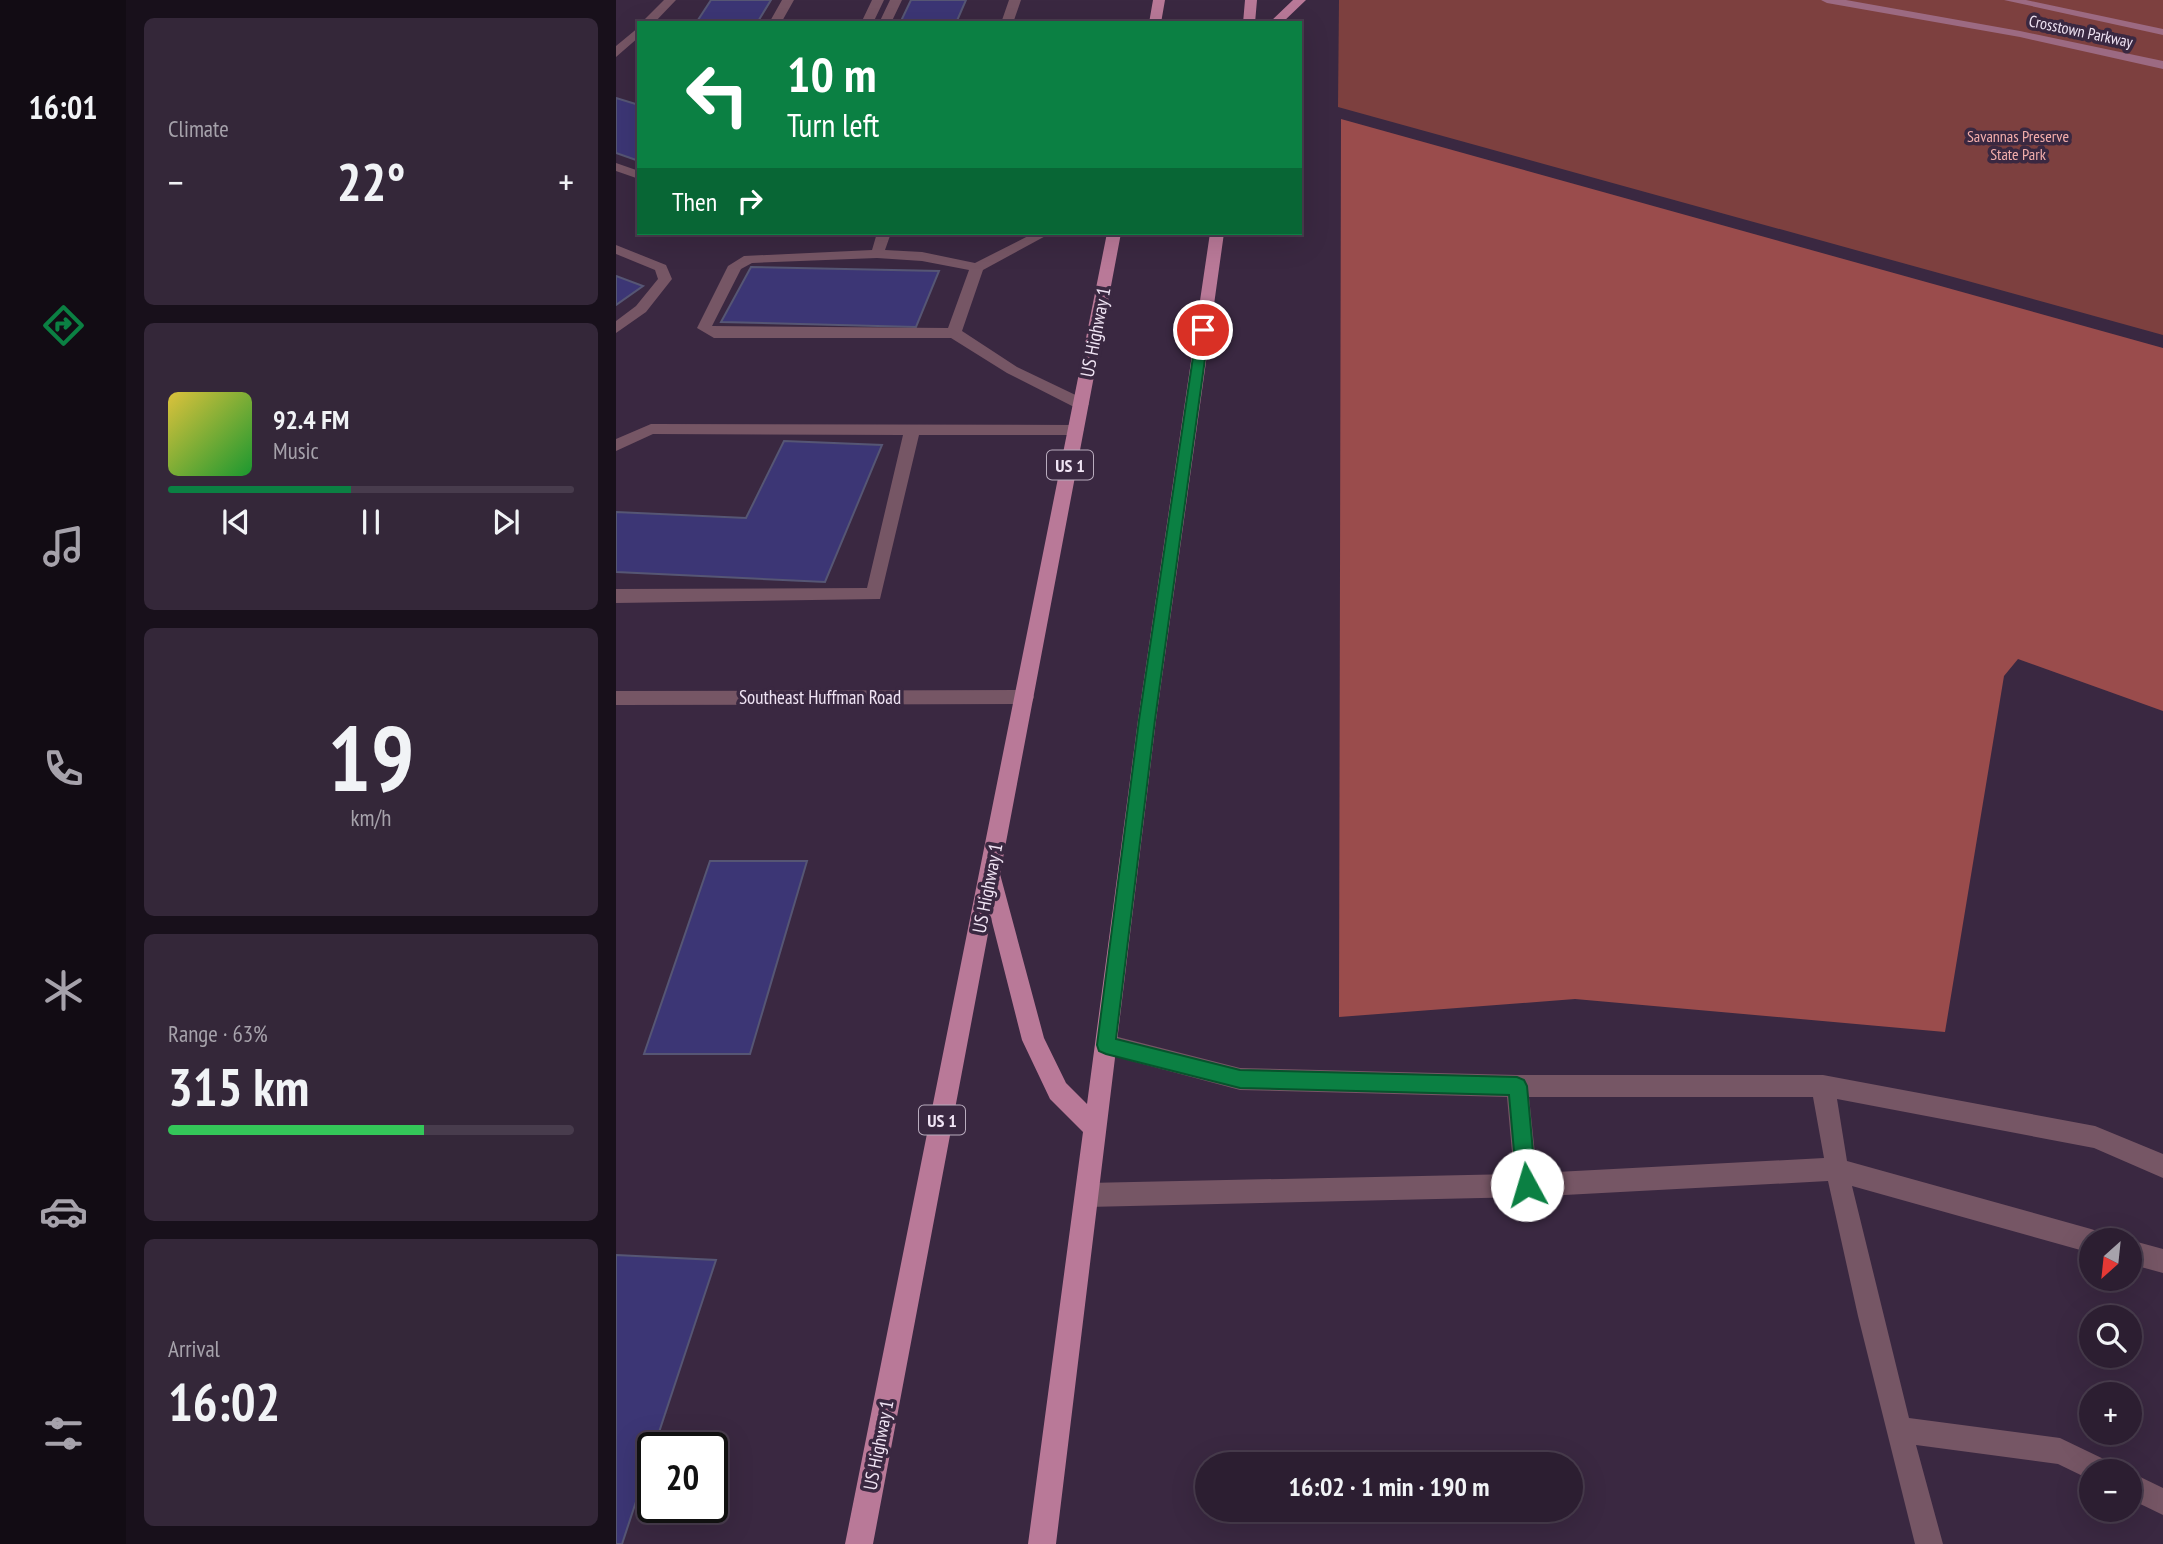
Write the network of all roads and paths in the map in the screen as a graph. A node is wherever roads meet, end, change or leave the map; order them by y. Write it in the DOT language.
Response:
graph roads {
  1 [pos="670,0"];
  2 [pos="788,0"];
  3 [pos="878,0"];
  4 [pos="895,0"];
  5 [pos="1015,0"];
  6 [pos="1251,0"];
  7 [pos="1300,0"];
  8 [pos="1827,0"];
  9 [pos="2010,0"];
  10 [pos="1158,1"];
  11 [pos="649,21"];
  12 [pos="776,21"];
  13 [pos="868,21"];
  14 [pos="886,21"];
  15 [pos="1008,21"];
  16 [pos="1155,21"];
  17 [pos="1249,21"];
  18 [pos="1277,21"];
  19 [pos="637,32"];
  20 [pos="2163,32"];
  21 [pos="616,53"];
  22 [pos="2163,65"];
  23 [pos="616,167"];
  24 [pos="637,173"];
  25 [pos="883,235"];
  26 [pos="1040,235"];
  27 [pos="1114,235"];
  28 [pos="1217,235"];
  29 [pos="616,249"];
  30 [pos="877,254"];
  31 [pos="977,268"];
  32 [pos="616,328"];
  33 [pos="954,333"];
  34 [pos="1081,404"];
  35 [pos="912,429"];
  36 [pos="1076,429"];
  37 [pos="616,446"];
  38 [pos="616,596"];
  39 [pos="1025,697"];
  40 [pos="616,698"];
  41 [pos="990,872"];
  42 [pos="1106,1045"];
  43 [pos="1517,1086"];
  44 [pos="1823,1086"];
  45 [pos="1094,1127"];
  46 [pos="2163,1166"];
  47 [pos="1835,1169"];
  48 [pos="1527,1185"];
  49 [pos="1087,1195"];
  50 [pos="2079,1238"];
  51 [pos="2142,1255"];
  52 [pos="2163,1261"];
  53 [pos="1900,1430"];
  54 [pos="2079,1460"];
  55 [pos="2142,1491"];
  56 [pos="2163,1502"];
  57 [pos="859,1544"];
  58 [pos="1042,1544"];
  59 [pos="1929,1544"];
  1 -- 11 [label="street"];
  2 -- 12 [label="street"];
  3 -- 13 [label="street"];
  4 -- 14 [label="street"];
  5 -- 15 [label="street"];
  6 -- 17 [label="main road"];
  7 -- 18 [label="main road"];
  8 -- 22 [label="main road, Crosstown Parkway"];
  9 -- 20 [label="main road, Crosstown Parkway"];
  10 -- 16 [label="main road"];
  19 -- 21 [label="street"];
  23 -- 24 [label="street"];
  25 -- 30 [label="street"];
  26 -- 31 [label="street"];
  27 -- 34 [label="main road, US Highway 1 / US 1"];
  28 -- 42 [label="main road"];
  29 -- 32 [label="street"];
  30 -- 31 [label="street"];
  30 -- 33 [label="street"];
  31 -- 33 [label="street"];
  33 -- 34 [label="street"];
  34 -- 36 [label="main road, US Highway 1 / US 1"];
  35 -- 36 [label="street"];
  35 -- 37 [label="street"];
  35 -- 38 [label="street"];
  36 -- 39 [label="main road, US Highway 1 / US 1"];
  39 -- 40 [label="street, Southeast Huffman Road"];
  39 -- 41 [label="main road, US Highway 1 / US 1"];
  41 -- 45 [label="main road"];
  41 -- 57 [label="main road, US Highway 1 / US 1"];
  42 -- 43 [label="street"];
  42 -- 45 [label="main road"];
  43 -- 44 [label="street"];
  43 -- 48 [label="street"];
  44 -- 46 [label="street"];
  44 -- 47 [label="street"];
  45 -- 49 [label="main road"];
  47 -- 48 [label="street"];
  47 -- 50 [label="street"];
  47 -- 53 [label="street"];
  48 -- 49 [label="street"];
  49 -- 58 [label="main road"];
  51 -- 52 [label="street"];
  53 -- 54 [label="street"];
  53 -- 59 [label="street"];
  55 -- 56 [label="street"];
}
